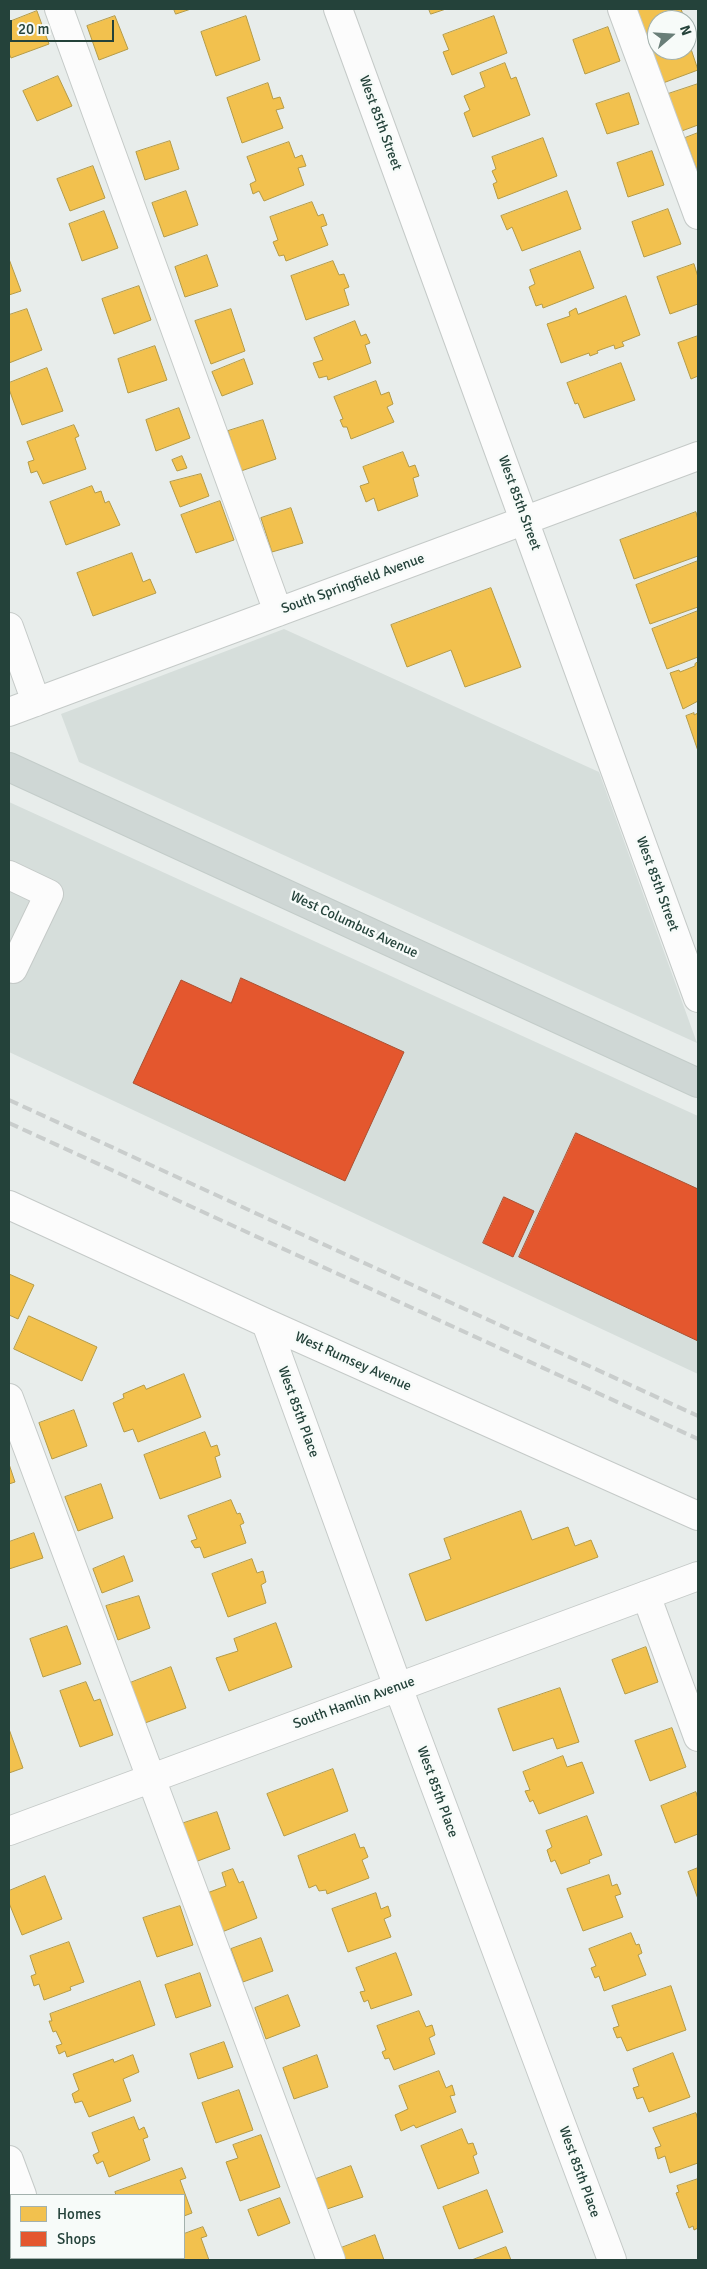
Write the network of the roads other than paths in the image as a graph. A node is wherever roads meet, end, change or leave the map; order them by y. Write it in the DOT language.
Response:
graph roads {
  1 [pos="60,9"];
  2 [pos="338,9"];
  3 [pos="622,9"];
  4 [pos="698,215"];
  5 [pos="698,456"];
  6 [pos="525,520"];
  7 [pos="278,612"];
  8 [pos="9,627"];
  9 [pos="36,702"];
  10 [pos="9,712"];
  11 [pos="9,767"];
  12 [pos="9,875"];
  13 [pos="9,967"];
  14 [pos="698,998"];
  15 [pos="698,1083"];
  16 [pos="9,1205"];
  17 [pos="266,1323"];
  18 [pos="9,1398"];
  19 [pos="698,1516"];
  20 [pos="698,1576"];
  21 [pos="646,1595"];
  22 [pos="398,1687"];
  23 [pos="698,1737"];
  24 [pos="151,1778"];
  25 [pos="9,1831"];
  26 [pos="9,2160"];
  27 [pos="22,2194"];
  28 [pos="330,2260"];
  29 [pos="612,2260"];
  1 -- 7 [label="street"];
  2 -- 6 [label="street, West 85th Street"];
  3 -- 4 [label="street"];
  5 -- 6 [label="street, South Springfield Avenue"];
  6 -- 7 [label="street, South Springfield Avenue"];
  6 -- 14 [label="street, West 85th Street"];
  7 -- 9 [label="street, South Springfield Avenue"];
  8 -- 9 [label="street"];
  9 -- 10 [label="street, South Springfield Avenue"];
  11 -- 15 [label="main road, West Columbus Avenue"];
  12 -- 13 [label="street"];
  16 -- 17 [label="street, West Rumsey Avenue"];
  17 -- 19 [label="street, West Rumsey Avenue"];
  17 -- 22 [label="street, West 85th Place"];
  18 -- 24 [label="street"];
  20 -- 21 [label="street, South Hamlin Avenue"];
  21 -- 22 [label="street, South Hamlin Avenue"];
  21 -- 23 [label="street"];
  22 -- 24 [label="street, South Hamlin Avenue"];
  22 -- 29 [label="street, West 85th Place"];
  24 -- 25 [label="street, South Hamlin Avenue"];
  24 -- 28 [label="street"];
  26 -- 27 [label="street"];
}
